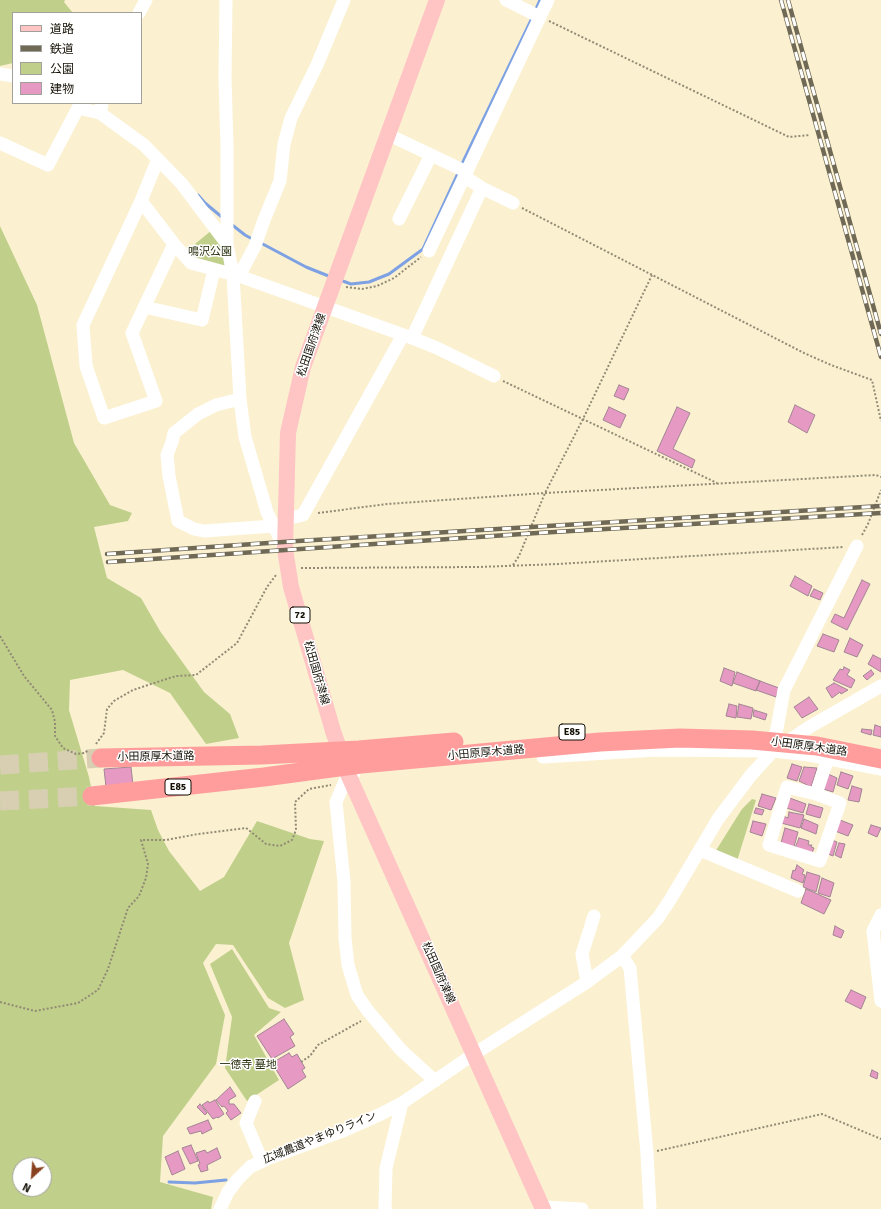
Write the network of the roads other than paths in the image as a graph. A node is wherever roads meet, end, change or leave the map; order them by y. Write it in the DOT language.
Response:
graph roads {
  1 [pos="146,0"];
  2 [pos="226,0"];
  3 [pos="344,0"];
  4 [pos="437,0"];
  5 [pos="506,0"];
  6 [pos="548,0"];
  7 [pos="140,12"];
  8 [pos="540,17"];
  9 [pos="0,74"];
  10 [pos="12,76"];
  11 [pos="100,106"];
  12 [pos="388,134"];
  13 [pos="0,144"];
  14 [pos="431,154"];
  15 [pos="158,159"];
  16 [pos="466,174"];
  17 [pos="482,188"];
  18 [pos="141,201"];
  19 [pos="512,203"];
  20 [pos="400,219"];
  21 [pos="174,244"];
  22 [pos="227,244"];
  23 [pos="428,251"];
  24 [pos="214,270"];
  25 [pos="236,275"];
  26 [pos="144,307"];
  27 [pos="325,308"];
  28 [pos="408,337"];
  29 [pos="494,376"];
  30 [pos="240,400"];
  31 [pos="280,522"];
  32 [pos="857,546"];
  33 [pos="881,686"];
  34 [pos="881,747"];
  35 [pos="95,751"];
  36 [pos="773,751"];
  37 [pos="828,758"];
  38 [pos="881,759"];
  39 [pos="881,769"];
  40 [pos="348,774"];
  41 [pos="816,794"];
  42 [pos="92,796"];
  43 [pos="700,850"];
  44 [pos="798,891"];
  45 [pos="881,915"];
  46 [pos="594,916"];
  47 [pos="622,956"];
  48 [pos="587,982"];
  49 [pos="881,1001"];
  50 [pos="474,1054"];
  51 [pos="435,1081"];
  52 [pos="256,1101"];
  53 [pos="402,1103"];
  54 [pos="262,1161"];
  55 [pos="543,1208"];
  56 [pos="220,1209"];
  57 [pos="385,1209"];
  58 [pos="582,1209"];
  59 [pos="650,1209"];
  1 -- 7 [label="street"];
  2 -- 22 [label="street"];
  3 -- 25 [label="street"];
  4 -- 12 [label="main road, 松田国府津線 / 72"];
  5 -- 8 [label="street"];
  6 -- 8 [label="street"];
  8 -- 16 [label="street"];
  9 -- 10 [label="street"];
  11 -- 13 [label="street"];
  11 -- 15 [label="street"];
  12 -- 14 [label="street"];
  12 -- 27 [label="main road, 松田国府津線 / 72"];
  14 -- 16 [label="street"];
  14 -- 20 [label="street"];
  15 -- 18 [label="street"];
  15 -- 22 [label="street"];
  16 -- 17 [label="street"];
  16 -- 23 [label="street"];
  17 -- 19 [label="street"];
  17 -- 28 [label="street"];
  18 -- 21 [label="street"];
  18 -- 26 [label="street"];
  21 -- 24 [label="street"];
  21 -- 26 [label="street"];
  22 -- 25 [label="street"];
  24 -- 25 [label="street"];
  24 -- 26 [label="street"];
  25 -- 27 [label="street"];
  25 -- 30 [label="street"];
  27 -- 28 [label="street"];
  27 -- 31 [label="main road, 松田国府津線 / 72"];
  28 -- 29 [label="street"];
  28 -- 31 [label="street"];
  30 -- 31 [label="street"];
  30 -- 31 [label="street"];
  31 -- 40 [label="main road, 松田国府津線 / 72"];
  32 -- 36 [label="street"];
  33 -- 36 [label="street"];
  34 -- 35 [label="highway, 小田原厚木道路 / E85"];
  36 -- 37 [label="street"];
  36 -- 40 [label="street"];
  36 -- 43 [label="street, 広域農道やまゆりライン"];
  37 -- 39 [label="street"];
  37 -- 41 [label="street"];
  38 -- 42 [label="highway, 小田原厚木道路 / E85"];
  40 -- 50 [label="main road, 松田国府津線 / 72"];
  40 -- 51 [label="street"];
  41 -- 41 [label="street"];
  43 -- 44 [label="street"];
  43 -- 47 [label="street, 広域農道やまゆりライン"];
  45 -- 49 [label="street"];
  46 -- 48 [label="street"];
  47 -- 48 [label="street, 広域農道やまゆりライン"];
  47 -- 59 [label="street"];
  48 -- 50 [label="street, 広域農道やまゆりライン"];
  50 -- 51 [label="street, 広域農道やまゆりライン"];
  50 -- 55 [label="main road, 松田国府津線 / 72"];
  51 -- 53 [label="street, 広域農道やまゆりライン"];
  52 -- 54 [label="street"];
  53 -- 54 [label="street, 広域農道やまゆりライン"];
  53 -- 57 [label="street"];
  54 -- 56 [label="street, 広域農道やまゆりライン"];
  55 -- 58 [label="street"];
}
